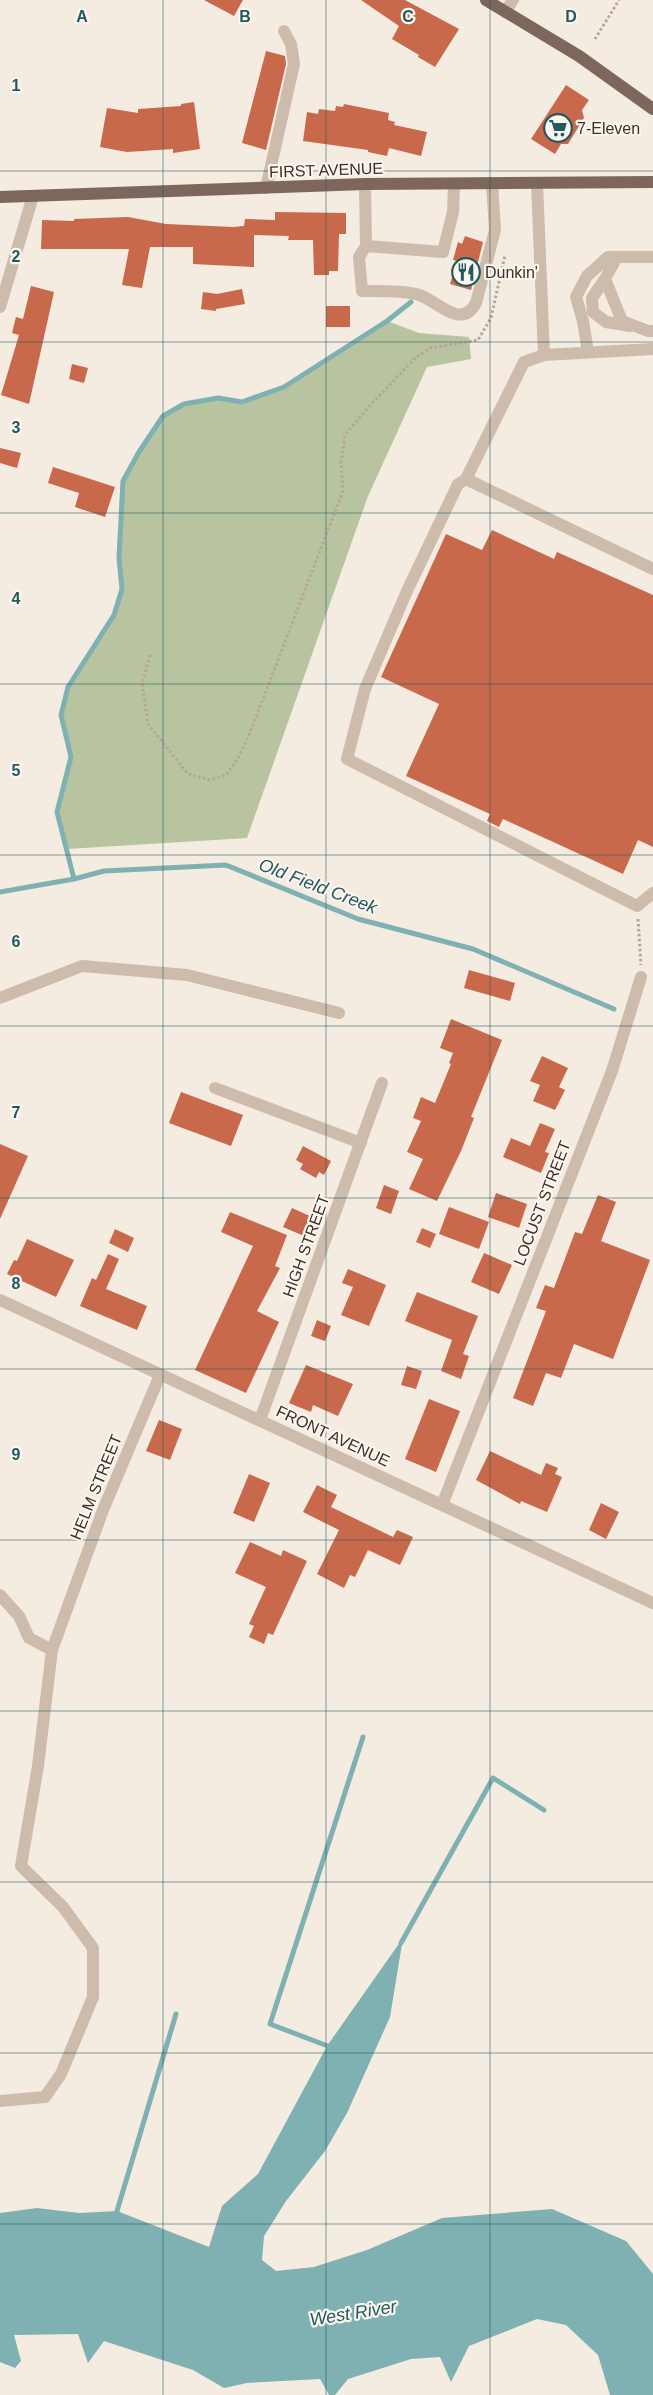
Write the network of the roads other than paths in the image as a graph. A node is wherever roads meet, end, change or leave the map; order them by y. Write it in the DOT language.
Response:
graph roads {
  1 [pos="486,0"];
  2 [pos="513,0"];
  3 [pos="505,12"];
  4 [pos="284,30"];
  5 [pos="653,108"];
  6 [pos="537,182"];
  7 [pos="653,182"];
  8 [pos="365,184"];
  9 [pos="454,184"];
  10 [pos="492,184"];
  11 [pos="266,188"];
  12 [pos="33,196"];
  13 [pos="0,197"];
  14 [pos="366,246"];
  15 [pos="617,257"];
  16 [pos="653,257"];
  17 [pos="604,279"];
  18 [pos="0,307"];
  19 [pos="635,327"];
  20 [pos="653,331"];
  21 [pos="653,349"];
  22 [pos="588,352"];
  23 [pos="544,355"];
  24 [pos="466,479"];
  25 [pos="653,569"];
  26 [pos="653,893"];
  27 [pos="641,977"];
  28 [pos="0,998"];
  29 [pos="339,1013"];
  30 [pos="382,1083"];
  31 [pos="215,1088"];
  32 [pos="361,1143"];
  33 [pos="0,1300"];
  34 [pos="160,1376"];
  35 [pos="260,1420"];
  36 [pos="442,1506"];
  37 [pos="0,1596"];
  38 [pos="653,1603"];
  39 [pos="52,1650"];
  40 [pos="0,2101"];
  1 -- 3 [label="main road"];
  2 -- 3 [label="street"];
  3 -- 5 [label="main road"];
  4 -- 11 [label="street"];
  6 -- 7 [label="main road, FIRST AVENUE"];
  6 -- 10 [label="main road, FIRST AVENUE"];
  6 -- 23 [label="street"];
  8 -- 9 [label="main road, FIRST AVENUE"];
  8 -- 11 [label="main road, FIRST AVENUE"];
  8 -- 14 [label="street"];
  9 -- 10 [label="main road, FIRST AVENUE"];
  9 -- 14 [label="street"];
  10 -- 14 [label="street"];
  11 -- 12 [label="main road, FIRST AVENUE"];
  12 -- 13 [label="main road, FIRST AVENUE"];
  12 -- 18 [label="street"];
  15 -- 16 [label="street"];
  15 -- 17 [label="street"];
  15 -- 22 [label="street"];
  17 -- 19 [label="street"];
  17 -- 19 [label="street"];
  19 -- 20 [label="street"];
  21 -- 22 [label="street"];
  22 -- 23 [label="street"];
  23 -- 24 [label="street"];
  24 -- 25 [label="street"];
  24 -- 26 [label="street"];
  27 -- 36 [label="street, LOCUST STREET"];
  28 -- 29 [label="street"];
  30 -- 32 [label="street, HIGH STREET"];
  31 -- 32 [label="street"];
  32 -- 35 [label="street, HIGH STREET"];
  33 -- 34 [label="street, FRONT AVENUE"];
  34 -- 35 [label="street, FRONT AVENUE"];
  34 -- 39 [label="street, HELM STREET"];
  35 -- 36 [label="street, FRONT AVENUE"];
  36 -- 38 [label="street, FRONT AVENUE"];
  37 -- 39 [label="street"];
  39 -- 40 [label="street, HELM STREET"];
}
